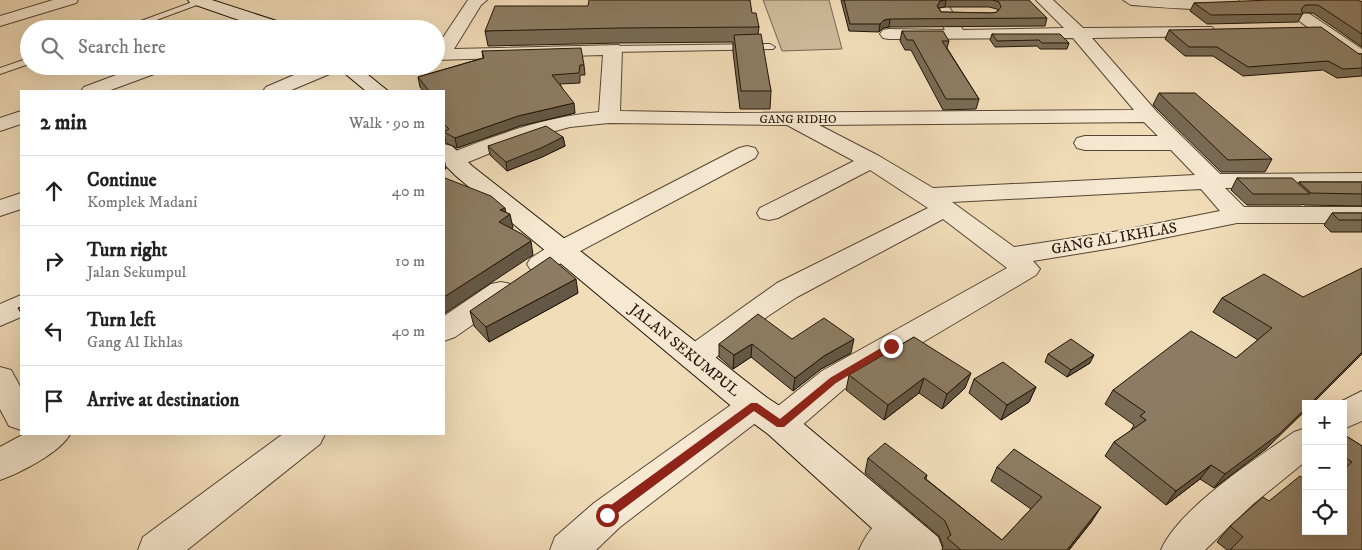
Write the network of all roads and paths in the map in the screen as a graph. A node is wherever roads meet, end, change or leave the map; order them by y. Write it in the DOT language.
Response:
graph roads {
  1 [pos="70,0"];
  2 [pos="480,0"];
  3 [pos="1044,0"];
  4 [pos="1131,0"];
  5 [pos="201,1"];
  6 [pos="1278,1"];
  7 [pos="941,7"];
  8 [pos="963,14"];
  9 [pos="148,20"];
  10 [pos="252,20"];
  11 [pos="0,22"];
  12 [pos="1320,29"];
  13 [pos="1291,30"];
  14 [pos="1223,31"];
  15 [pos="1076,33"];
  16 [pos="888,34"];
  17 [pos="957,35"];
  18 [pos="445,46"];
  19 [pos="770,47"];
  20 [pos="613,49"];
  21 [pos="445,55"];
  22 [pos="1362,57"];
  23 [pos="20,64"];
  24 [pos="0,71"];
  25 [pos="134,75"];
  26 [pos="318,75"];
  27 [pos="356,75"];
  28 [pos="94,90"];
  29 [pos="276,90"];
  30 [pos="377,90"];
  31 [pos="1150,116"];
  32 [pos="20,117"];
  33 [pos="609,117"];
  34 [pos="790,118"];
  35 [pos="0,125"];
  36 [pos="1085,143"];
  37 [pos="1177,143"];
  38 [pos="747,153"];
  39 [pos="871,161"];
  40 [pos="451,166"];
  41 [pos="1362,180"];
  42 [pos="1214,181"];
  43 [pos="20,200"];
  44 [pos="937,202"];
  45 [pos="0,209"];
  46 [pos="769,213"];
  47 [pos="1237,215"];
  48 [pos="1362,215"];
  49 [pos="562,250"];
  50 [pos="1009,256"];
  51 [pos="20,306"];
  52 [pos="0,316"];
  53 [pos="445,329"];
  54 [pos="694,358"];
  55 [pos="0,379"];
  56 [pos="1362,404"];
  57 [pos="20,409"];
  58 [pos="1347,413"];
  59 [pos="767,415"];
  60 [pos="32,435"];
  61 [pos="307,435"];
  62 [pos="1302,445"];
  63 [pos="0,465"];
  64 [pos="900,542"];
  65 [pos="157,550"];
  66 [pos="569,550"];
  67 [pos="1180,550"];
  1 -- 11 [label="street"];
  2 -- 18 [label="street"];
  3 -- 15 [label="street"];
  4 -- 6 [label="street"];
  5 -- 9 [label="lane"];
  5 -- 10 [label="street"];
  6 -- 12 [label="street"];
  7 -- 8 [label="street"];
  7 -- 17 [label="street"];
  12 -- 13 [label="street"];
  12 -- 22 [label="street"];
  14 -- 15 [label="street"];
  15 -- 17 [label="street"];
  15 -- 31 [label="street"];
  16 -- 17 [label="street"];
  19 -- 20 [label="lane"];
  20 -- 21 [label="street"];
  20 -- 33 [label="street"];
  23 -- 24 [label="lane"];
  25 -- 28 [label="street"];
  26 -- 29 [label="street"];
  27 -- 30 [label="street"];
  31 -- 34 [label="street, GANG RIDHO"];
  31 -- 37 [label="street"];
  32 -- 35 [label="street"];
  33 -- 34 [label="street, GANG RIDHO"];
  33 -- 40 [label="street, GANG RIDHO"];
  34 -- 39 [label="street"];
  36 -- 37 [label="street"];
  37 -- 42 [label="street"];
  38 -- 49 [label="street"];
  39 -- 44 [label="street"];
  39 -- 46 [label="street"];
  40 -- 49 [label="street, JALAN SEKUMPUL"];
  41 -- 42 [label="street"];
  42 -- 44 [label="street"];
  42 -- 47 [label="street"];
  43 -- 45 [label="street"];
  44 -- 50 [label="street"];
  44 -- 54 [label="street"];
  47 -- 48 [label="street, GANG AL IKHLAS"];
  47 -- 50 [label="street, GANG AL IKHLAS"];
  49 -- 53 [label="street"];
  49 -- 54 [label="street, JALAN SEKUMPUL"];
  50 -- 59 [label="street"];
  51 -- 52 [label="street"];
  54 -- 59 [label="street, JALAN SEKUMPUL"];
  55 -- 57 [label="street"];
  56 -- 58 [label="street"];
  59 -- 64 [label="street, JALAN SEKUMPUL"];
  59 -- 66 [label="street"];
  60 -- 63 [label="street"];
  61 -- 65 [label="street"];
  62 -- 67 [label="street"];
}
